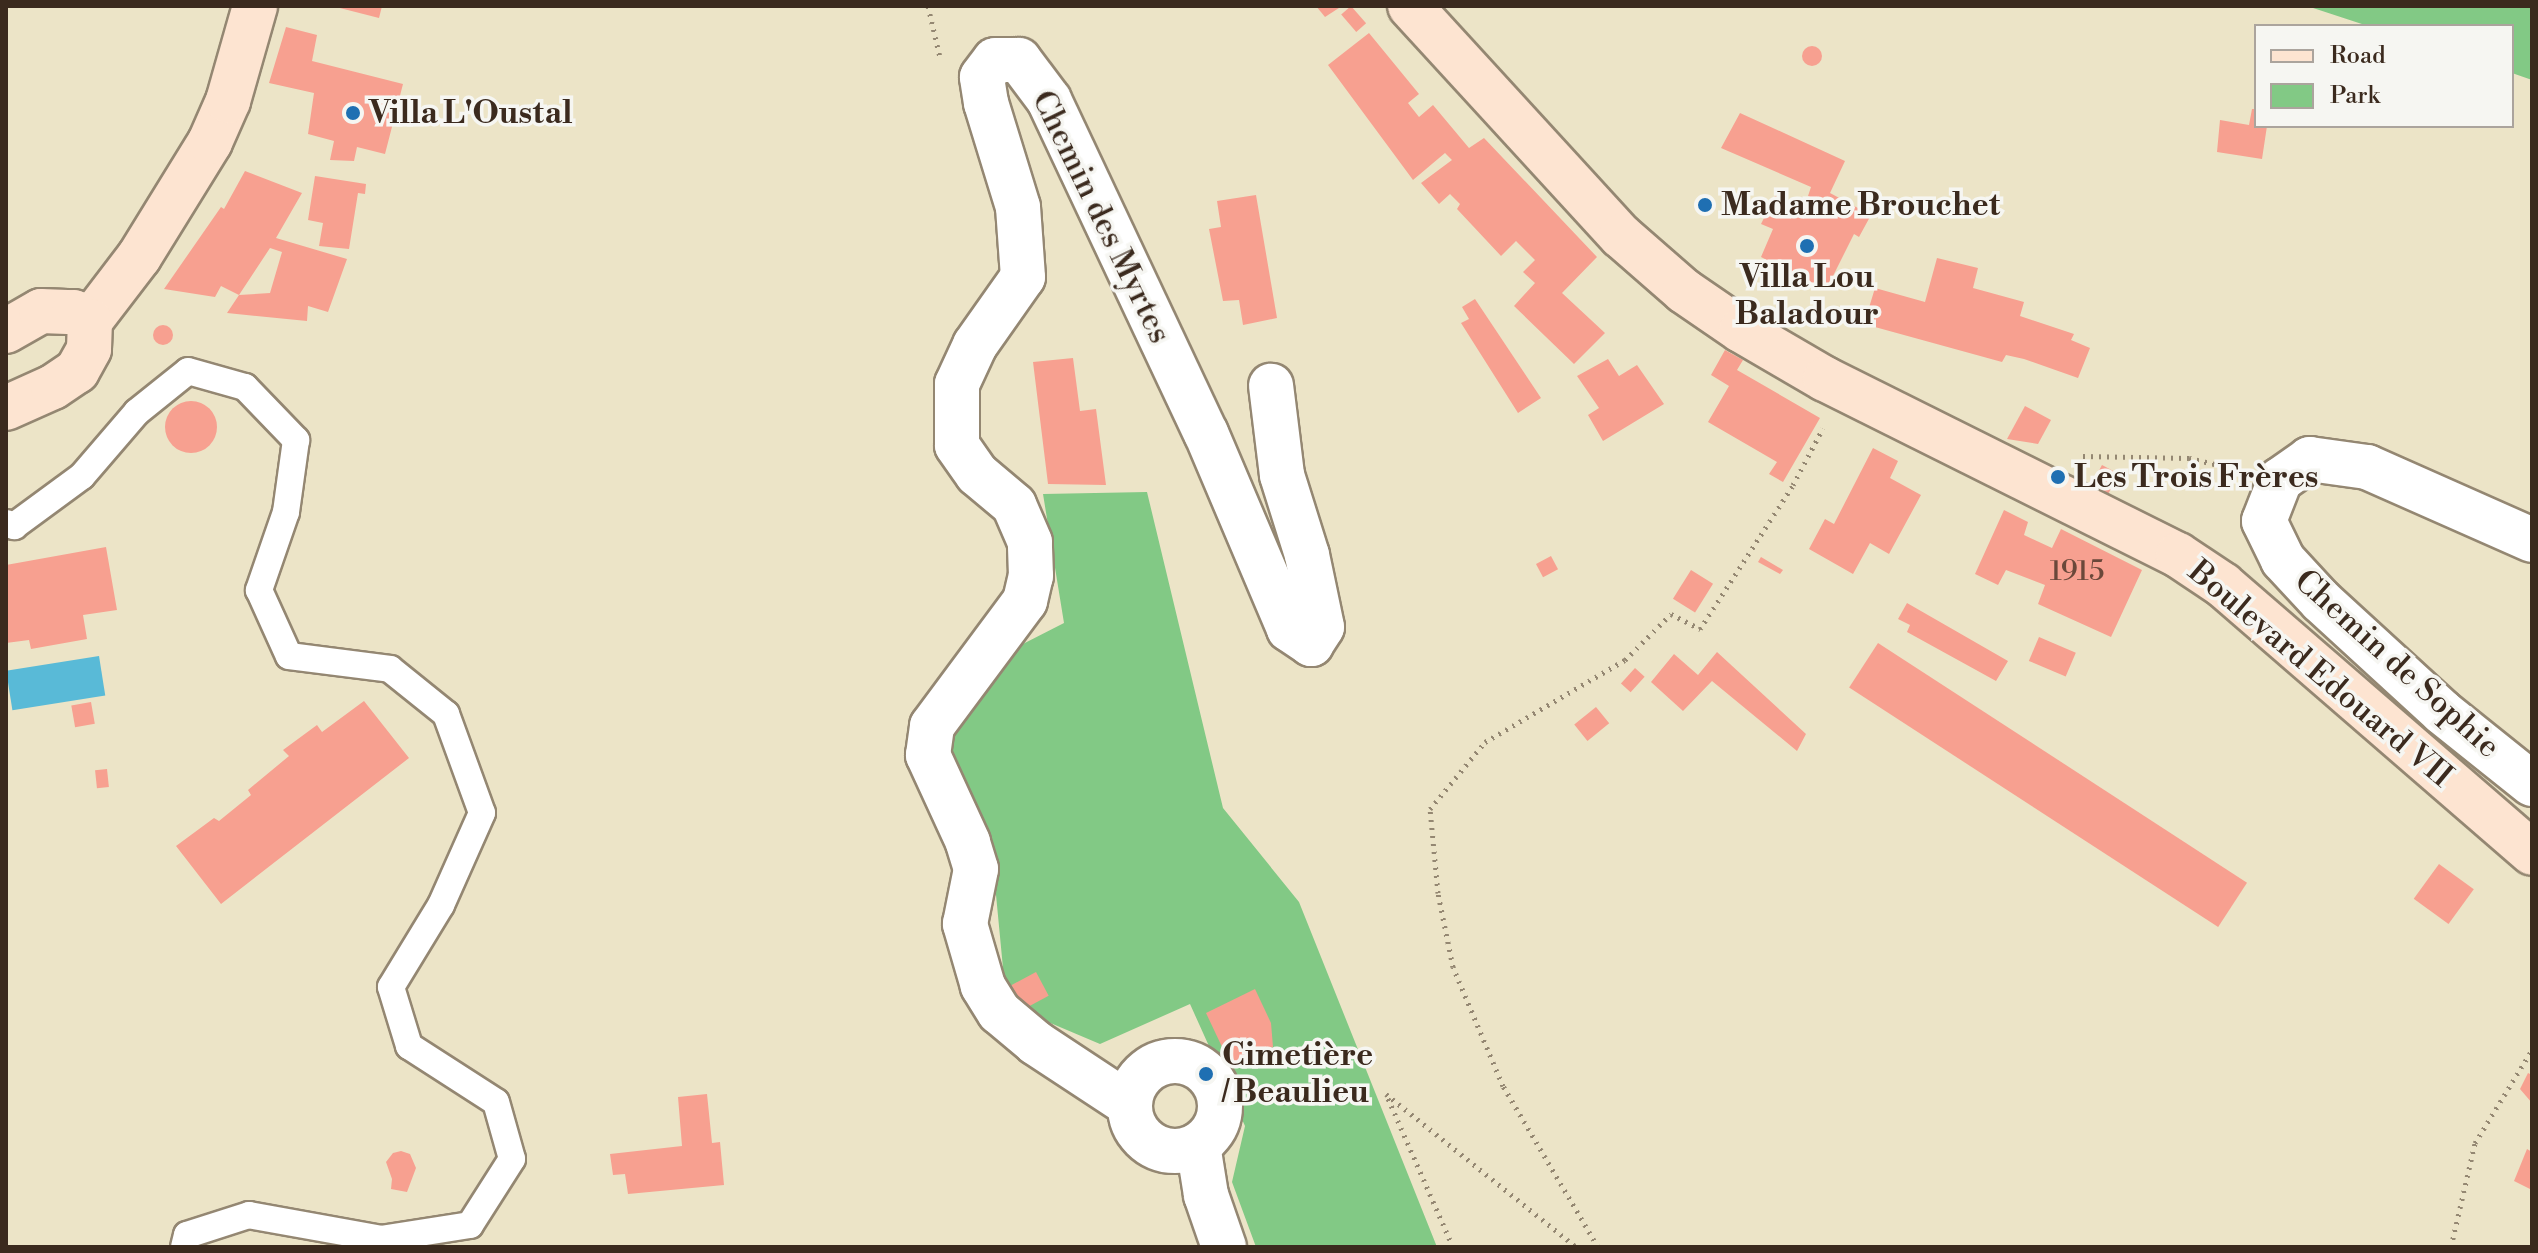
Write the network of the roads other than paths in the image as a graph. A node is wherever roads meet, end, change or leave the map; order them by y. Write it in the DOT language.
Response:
graph roads {
  1 [pos="255,6"];
  2 [pos="1410,6"];
  3 [pos="90,321"];
  4 [pos="6,331"];
  5 [pos="1271,386"];
  6 [pos="8,409"];
  7 [pos="6,523"];
  8 [pos="2532,540"];
  9 [pos="2532,784"];
  10 [pos="2532,853"];
  11 [pos="1130,1105"];
  12 [pos="1198,1145"];
  13 [pos="184,1247"];
  14 [pos="1224,1247"];
  1 -- 3 [label="street"];
  2 -- 10 [label="street, Boulevard Edouard VII"];
  3 -- 4 [label="street"];
  3 -- 6 [label="street"];
  5 -- 11 [label="street, Chemin des Myrtes"];
  7 -- 13 [label="lane"];
  8 -- 9 [label="street, Chemin de Sophie"];
  11 -- 12 [label="street"];
  11 -- 12 [label="street"];
  12 -- 14 [label="street"];
}
